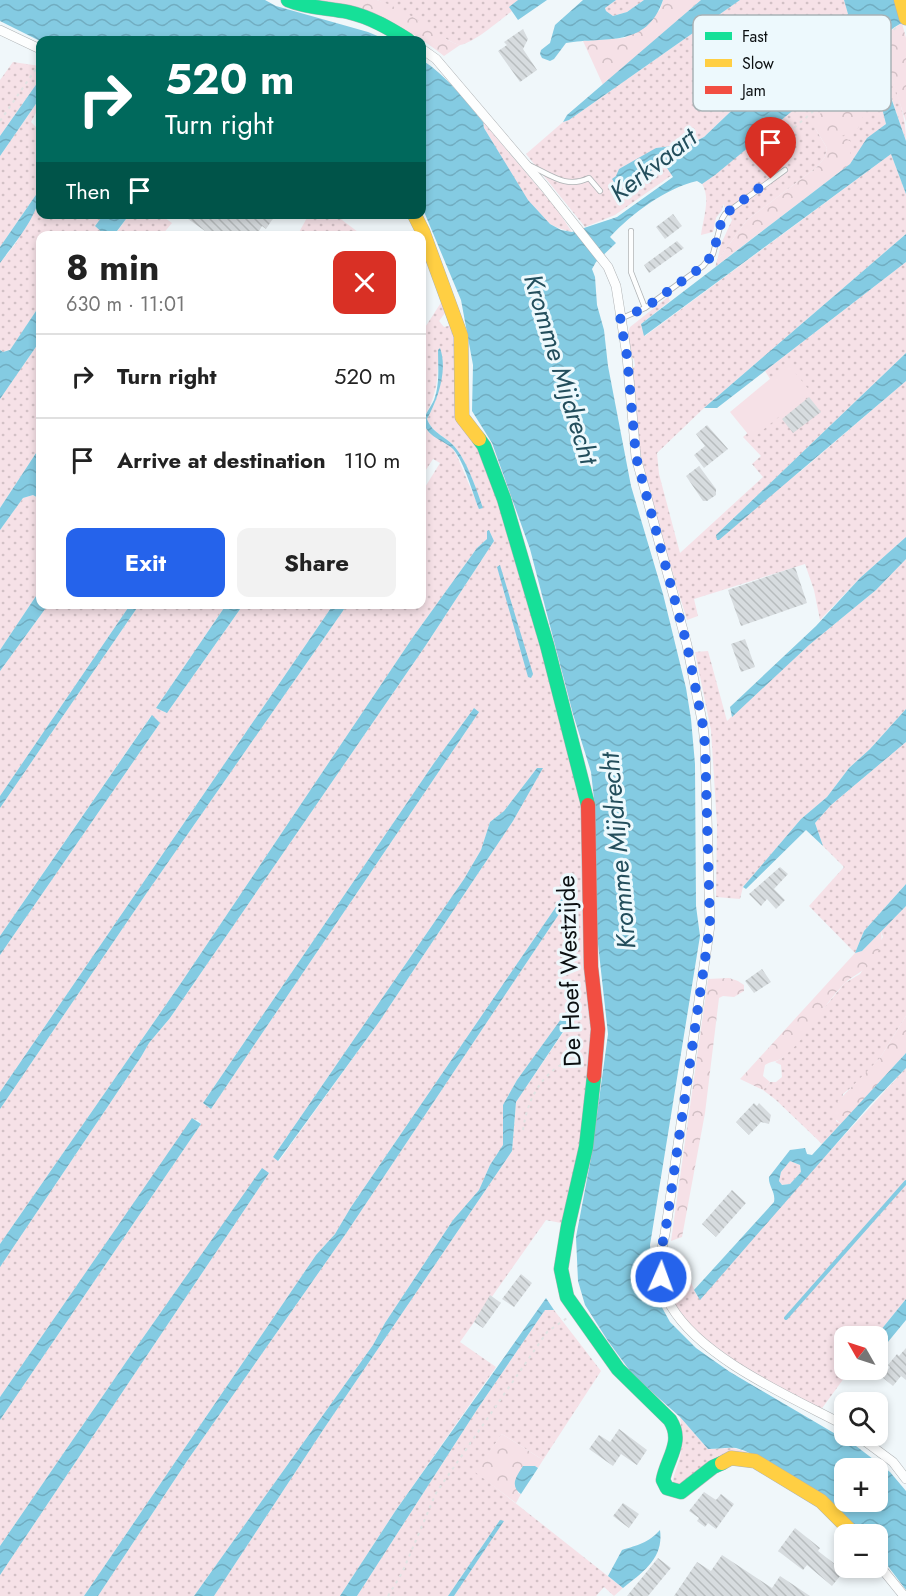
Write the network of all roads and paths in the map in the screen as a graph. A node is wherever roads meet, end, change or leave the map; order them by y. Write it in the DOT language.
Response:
graph roads {
  1 [pos="288,0"];
  2 [pos="901,0"];
  3 [pos="903,22"];
  4 [pos="0,30"];
  5 [pos="891,33"];
  6 [pos="402,36"];
  7 [pos="36,47"];
  8 [pos="426,52"];
  9 [pos="36,69"];
  10 [pos="814,111"];
  11 [pos="0,121"];
  12 [pos="524,163"];
  13 [pos="785,170"];
  14 [pos="771,179"];
  15 [pos="600,191"];
  16 [pos="631,231"];
  17 [pos="426,240"];
  18 [pos="645,308"];
  19 [pos="620,319"];
  20 [pos="581,1056"];
  21 [pos="523,1130"];
  22 [pos="557,1325"];
  23 [pos="834,1419"];
  24 [pos="872,1446"];
  25 [pos="906,1479"];
  26 [pos="844,1524"];
  27 [pos="888,1576"];
  28 [pos="388,1596"];
  29 [pos="904,1596"];
  1 -- 6 [label="street"];
  2 -- 3 [label="street"];
  3 -- 5 [label="path"];
  4 -- 7 [label="street"];
  8 -- 12 [label="street"];
  9 -- 11 [label="path"];
  10 -- 14 [label="path"];
  12 -- 15 [label="lane"];
  12 -- 19 [label="street"];
  13 -- 14 [label="lane"];
  14 -- 18 [label="lane"];
  16 -- 18 [label="lane"];
  17 -- 26 [label="street, De Hoef Westzijde"];
  18 -- 19 [label="lane"];
  19 -- 23 [label="street"];
  20 -- 21 [label="path"];
  22 -- 28 [label="path"];
  24 -- 25 [label="street"];
  27 -- 29 [label="street"];
}
